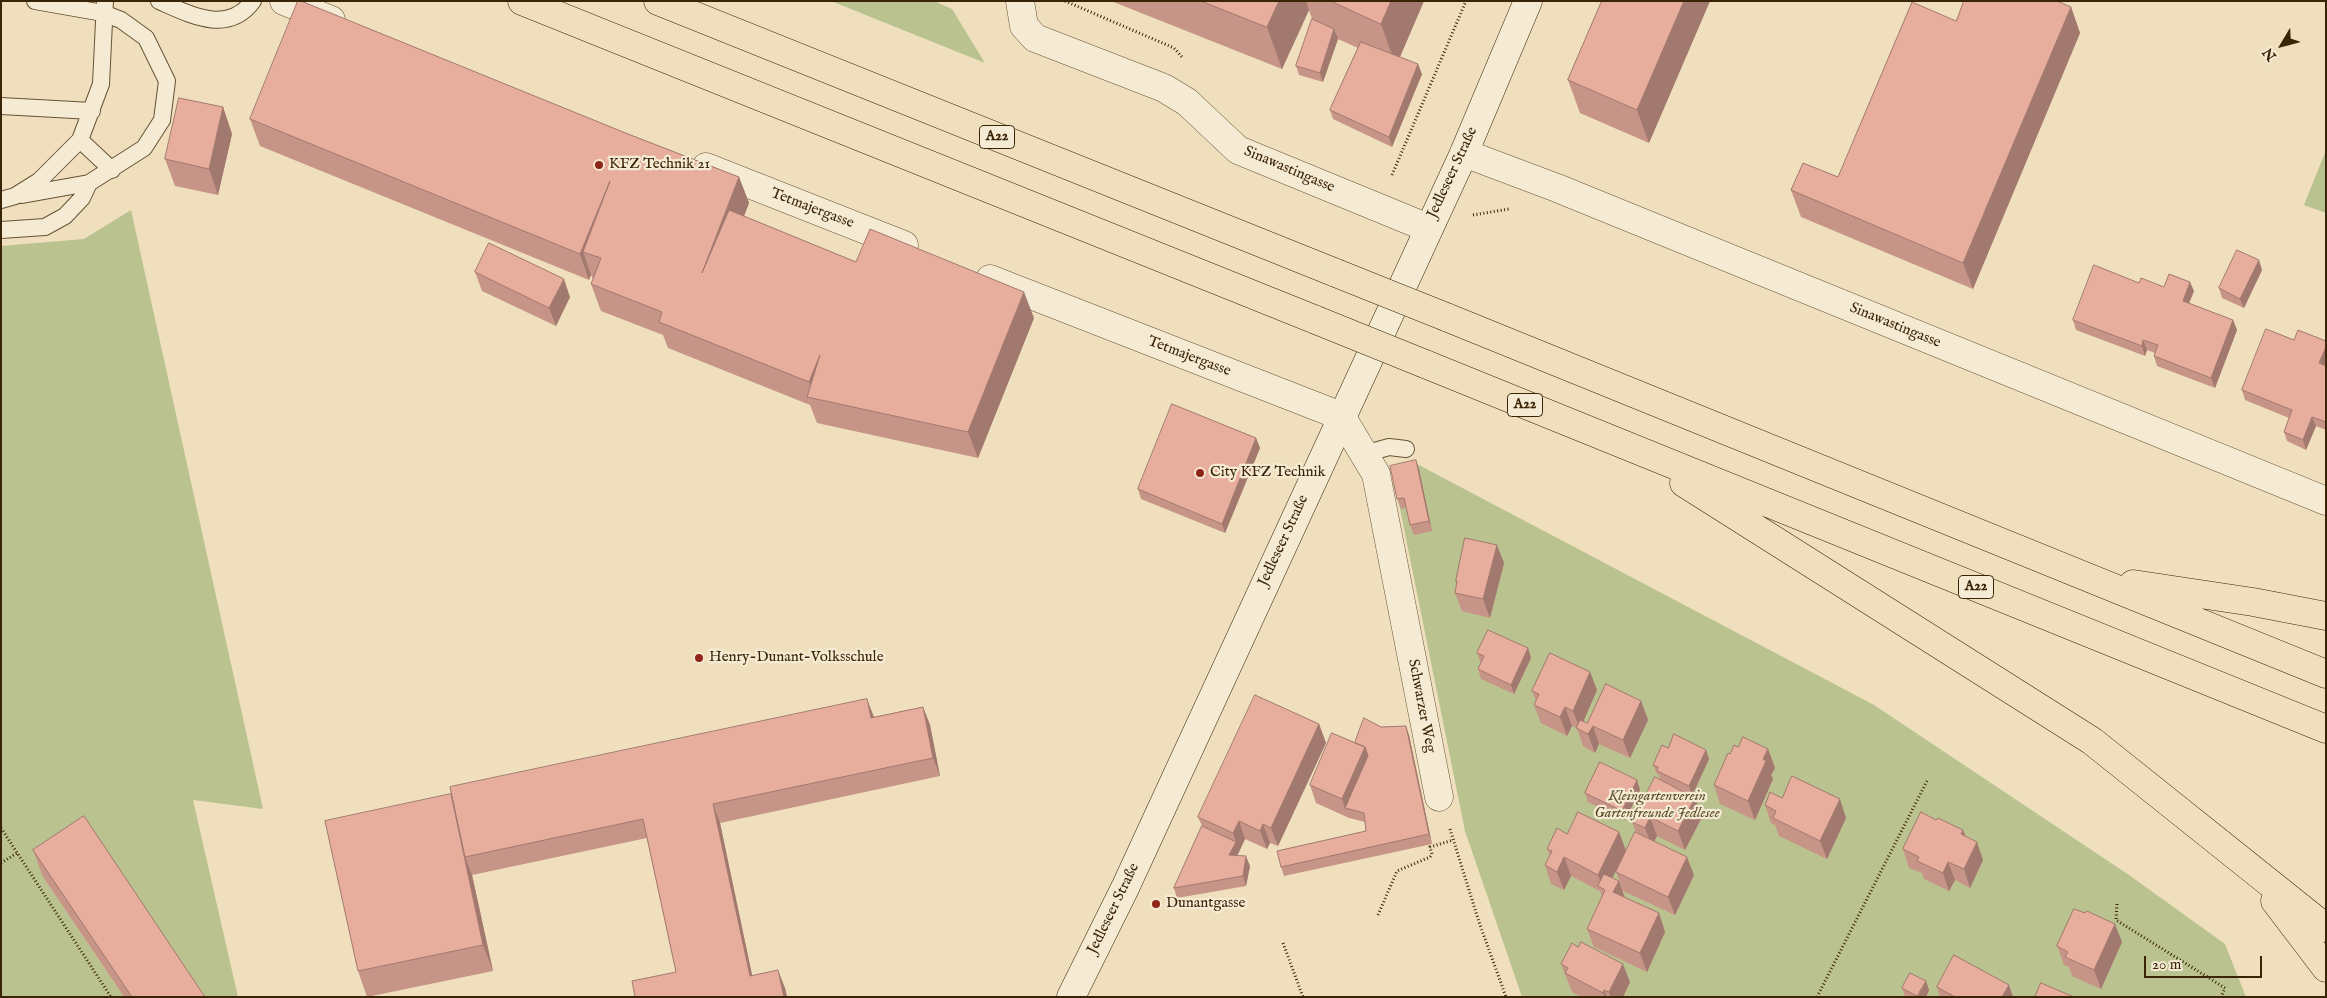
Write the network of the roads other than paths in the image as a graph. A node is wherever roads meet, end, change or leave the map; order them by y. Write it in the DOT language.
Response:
graph roads {
  1 [pos="35,1"];
  2 [pos="159,1"];
  3 [pos="253,1"];
  4 [pos="284,1"];
  5 [pos="522,1"];
  6 [pos="658,1"];
  7 [pos="1020,1"];
  8 [pos="1528,1"];
  9 [pos="104,7"];
  10 [pos="358,30"];
  11 [pos="1,106"];
  12 [pos="92,111"];
  13 [pos="80,140"];
  14 [pos="1464,153"];
  15 [pos="682,158"];
  16 [pos="112,170"];
  17 [pos="89,183"];
  18 [pos="8,198"];
  19 [pos="1433,218"];
  20 [pos="1,230"];
  21 [pos="924,252"];
  22 [pos="970,271"];
  23 [pos="1341,416"];
  24 [pos="1625,446"];
  25 [pos="1406,449"];
  26 [pos="1364,454"];
  27 [pos="2326,501"];
  28 [pos="2090,577"];
  29 [pos="2326,616"];
  30 [pos="2326,674"];
  31 [pos="2326,729"];
  32 [pos="1439,796"];
  33 [pos="2249,868"];
  34 [pos="2326,928"];
  35 [pos="2326,968"];
  36 [pos="1071,997"];
  1 -- 9 [label="lane"];
  2 -- 3 [label="lane"];
  4 -- 10 [label="street"];
  5 -- 24 [label="highway, A22, bridge"];
  6 -- 28 [label="highway, A22, bridge"];
  7 -- 19 [label="street, Sinawastingasse"];
  8 -- 14 [label="street, Jedleseer Straße"];
  9 -- 12 [label="lane"];
  9 -- 16 [label="lane"];
  11 -- 12 [label="lane"];
  12 -- 13 [label="lane"];
  13 -- 16 [label="lane"];
  13 -- 18 [label="lane"];
  14 -- 19 [label="street, Jedleseer Straße"];
  14 -- 27 [label="street, Sinawastingasse"];
  15 -- 21 [label="street, Tetmajergasse"];
  16 -- 17 [label="lane"];
  17 -- 18 [label="lane"];
  17 -- 20 [label="lane"];
  19 -- 23 [label="street, Jedleseer Straße"];
  22 -- 23 [label="street, Tetmajergasse"];
  23 -- 26 [label="street, Schwarzer Weg"];
  23 -- 36 [label="street, Jedleseer Straße"];
  24 -- 31 [label="highway, A22"];
  24 -- 33 [label="highway"];
  25 -- 26 [label="lane"];
  26 -- 32 [label="street, Schwarzer Weg"];
  28 -- 29 [label="highway"];
  28 -- 30 [label="highway, A22"];
  33 -- 34 [label="highway"];
  33 -- 35 [label="highway"];
}
